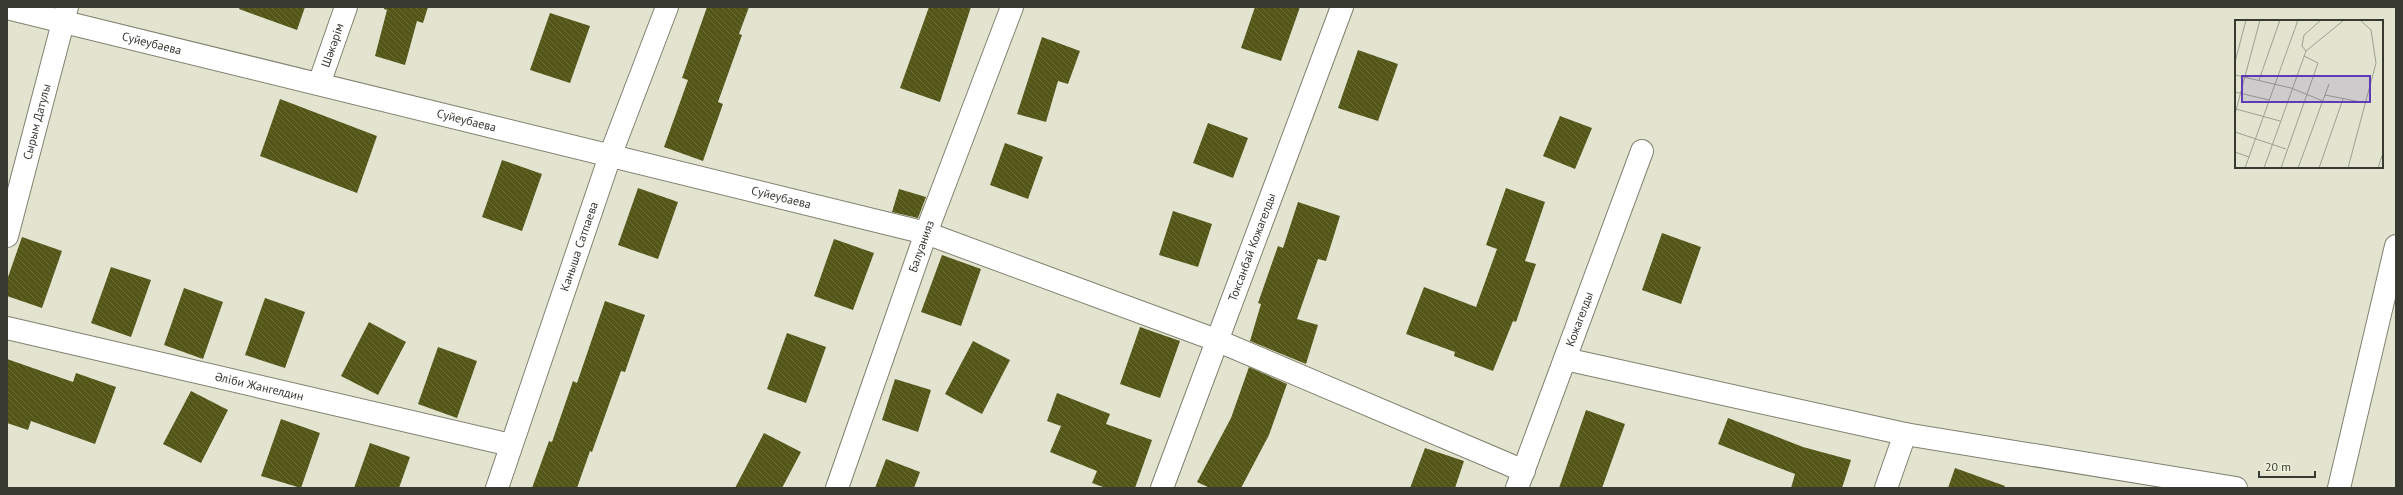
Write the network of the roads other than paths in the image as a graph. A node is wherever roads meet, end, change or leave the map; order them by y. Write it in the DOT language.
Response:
graph roads {
  1 [pos="346,7"];
  2 [pos="667,7"];
  3 [pos="1012,7"];
  4 [pos="1342,7"];
  5 [pos="7,8"];
  6 [pos="65,14"];
  7 [pos="319,84"];
  8 [pos="1642,151"];
  9 [pos="610,156"];
  10 [pos="926,233"];
  11 [pos="7,236"];
  12 [pos="2396,246"];
  13 [pos="7,328"];
  14 [pos="1216,340"];
  15 [pos="1565,359"];
  16 [pos="1905,434"];
  17 [pos="511,445"];
  18 [pos="1521,479"];
  19 [pos="497,488"];
  20 [pos="837,488"];
  21 [pos="1162,488"];
  22 [pos="1886,488"];
  23 [pos="2236,488"];
  24 [pos="2339,488"];
  1 -- 7 [label="street, Шәкәрім"];
  2 -- 9 [label="street, Каныша Сатпаева"];
  3 -- 10 [label="street, Балуанияз"];
  4 -- 14 [label="street, Токсанбай Кожагелды"];
  5 -- 6 [label="street, Суйеубаева"];
  6 -- 7 [label="street, Суйеубаева"];
  6 -- 11 [label="street, Сырым Датулы"];
  7 -- 9 [label="street, Суйеубаева"];
  8 -- 15 [label="street, Кожагелды"];
  9 -- 10 [label="street, Суйеубаева"];
  9 -- 17 [label="street, Каныша Сатпаева"];
  10 -- 14 [label="street, Суйеубаева"];
  10 -- 20 [label="street, Балуанияз"];
  12 -- 24 [label="street"];
  13 -- 17 [label="street, Әліби Жангелдин"];
  14 -- 18 [label="street, Суйеубаева"];
  14 -- 21 [label="street, Токсанбай Кожагелды"];
  15 -- 16 [label="street"];
  15 -- 18 [label="street, Кожагелды"];
  16 -- 22 [label="street"];
  16 -- 23 [label="street"];
  17 -- 19 [label="street, Каныша Сатпаева"];
}
